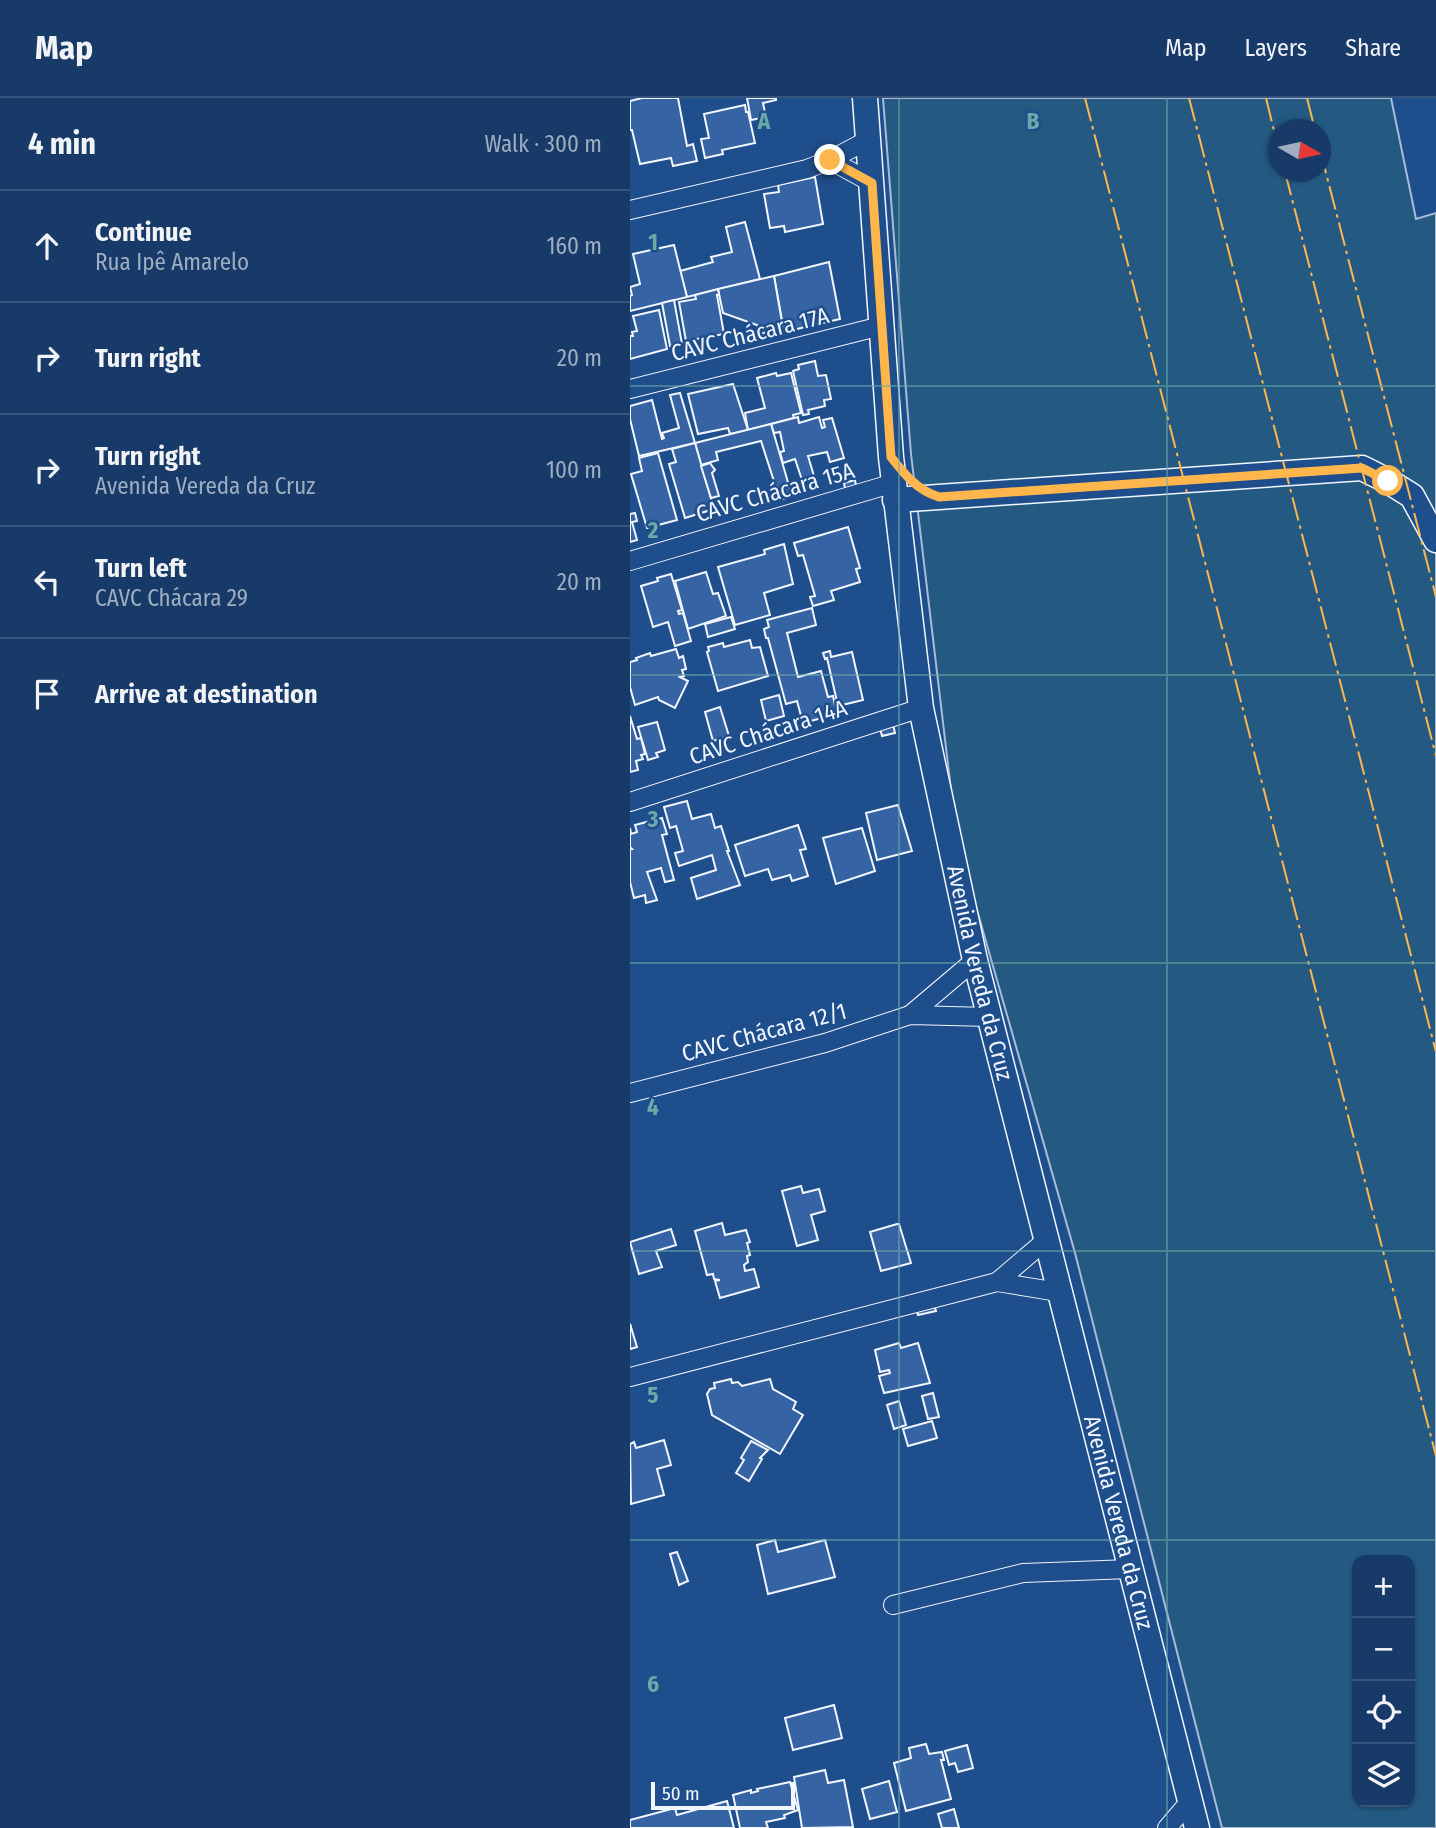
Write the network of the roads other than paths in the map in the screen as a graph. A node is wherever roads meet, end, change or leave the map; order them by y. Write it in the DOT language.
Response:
graph roads {
  1 [pos="864,98"];
  2 [pos="868,140"];
  3 [pos="830,160"];
  4 [pos="872,183"];
  5 [pos="630,210"];
  6 [pos="881,326"];
  7 [pos="630,389"];
  8 [pos="891,457"];
  9 [pos="895,491"];
  10 [pos="932,497"];
  11 [pos="900,536"];
  12 [pos="1436,540"];
  13 [pos="630,561"];
  14 [pos="921,708"];
  15 [pos="630,802"];
  16 [pos="975,960"];
  17 [pos="910,1015"];
  18 [pos="989,1017"];
  19 [pos="630,1093"];
  20 [pos="1045,1241"];
  21 [pos="997,1282"];
  22 [pos="1058,1292"];
  23 [pos="630,1377"];
  24 [pos="1130,1569"];
  25 [pos="892,1605"];
  26 [pos="1190,1801"];
  27 [pos="1167,1828"];
  28 [pos="1197,1828"];
  1 -- 2 [label="street, Avenida Vereda da Cruz"];
  2 -- 3 [label="street"];
  2 -- 4 [label="street, Avenida Vereda da Cruz"];
  3 -- 4 [label="street"];
  3 -- 5 [label="street"];
  4 -- 6 [label="street, Avenida Vereda da Cruz"];
  6 -- 7 [label="street, CAVC Chácara 17A"];
  6 -- 8 [label="street, Avenida Vereda da Cruz"];
  8 -- 9 [label="street, Avenida Vereda da Cruz"];
  8 -- 10 [label="street"];
  9 -- 10 [label="street"];
  9 -- 11 [label="street, Avenida Vereda da Cruz"];
  9 -- 13 [label="street, CAVC Chácara 15A"];
  10 -- 11 [label="street"];
  10 -- 12 [label="street"];
  11 -- 14 [label="street, Avenida Vereda da Cruz"];
  14 -- 15 [label="street, CAVC Chácara 14A"];
  14 -- 16 [label="street, Avenida Vereda da Cruz"];
  16 -- 17 [label="street, CAVC Chácara 12/1"];
  16 -- 18 [label="street, Avenida Vereda da Cruz"];
  17 -- 18 [label="street, CAVC Chácara 12/1"];
  17 -- 19 [label="street, CAVC Chácara 12/1"];
  18 -- 20 [label="street, Avenida Vereda da Cruz"];
  20 -- 21 [label="street"];
  20 -- 22 [label="street, Avenida Vereda da Cruz"];
  21 -- 22 [label="street"];
  21 -- 23 [label="street"];
  22 -- 24 [label="street, Avenida Vereda da Cruz"];
  24 -- 25 [label="street"];
  24 -- 26 [label="street, Avenida Vereda da Cruz"];
  26 -- 27 [label="street"];
  26 -- 28 [label="street, Avenida Vereda da Cruz"];
}
